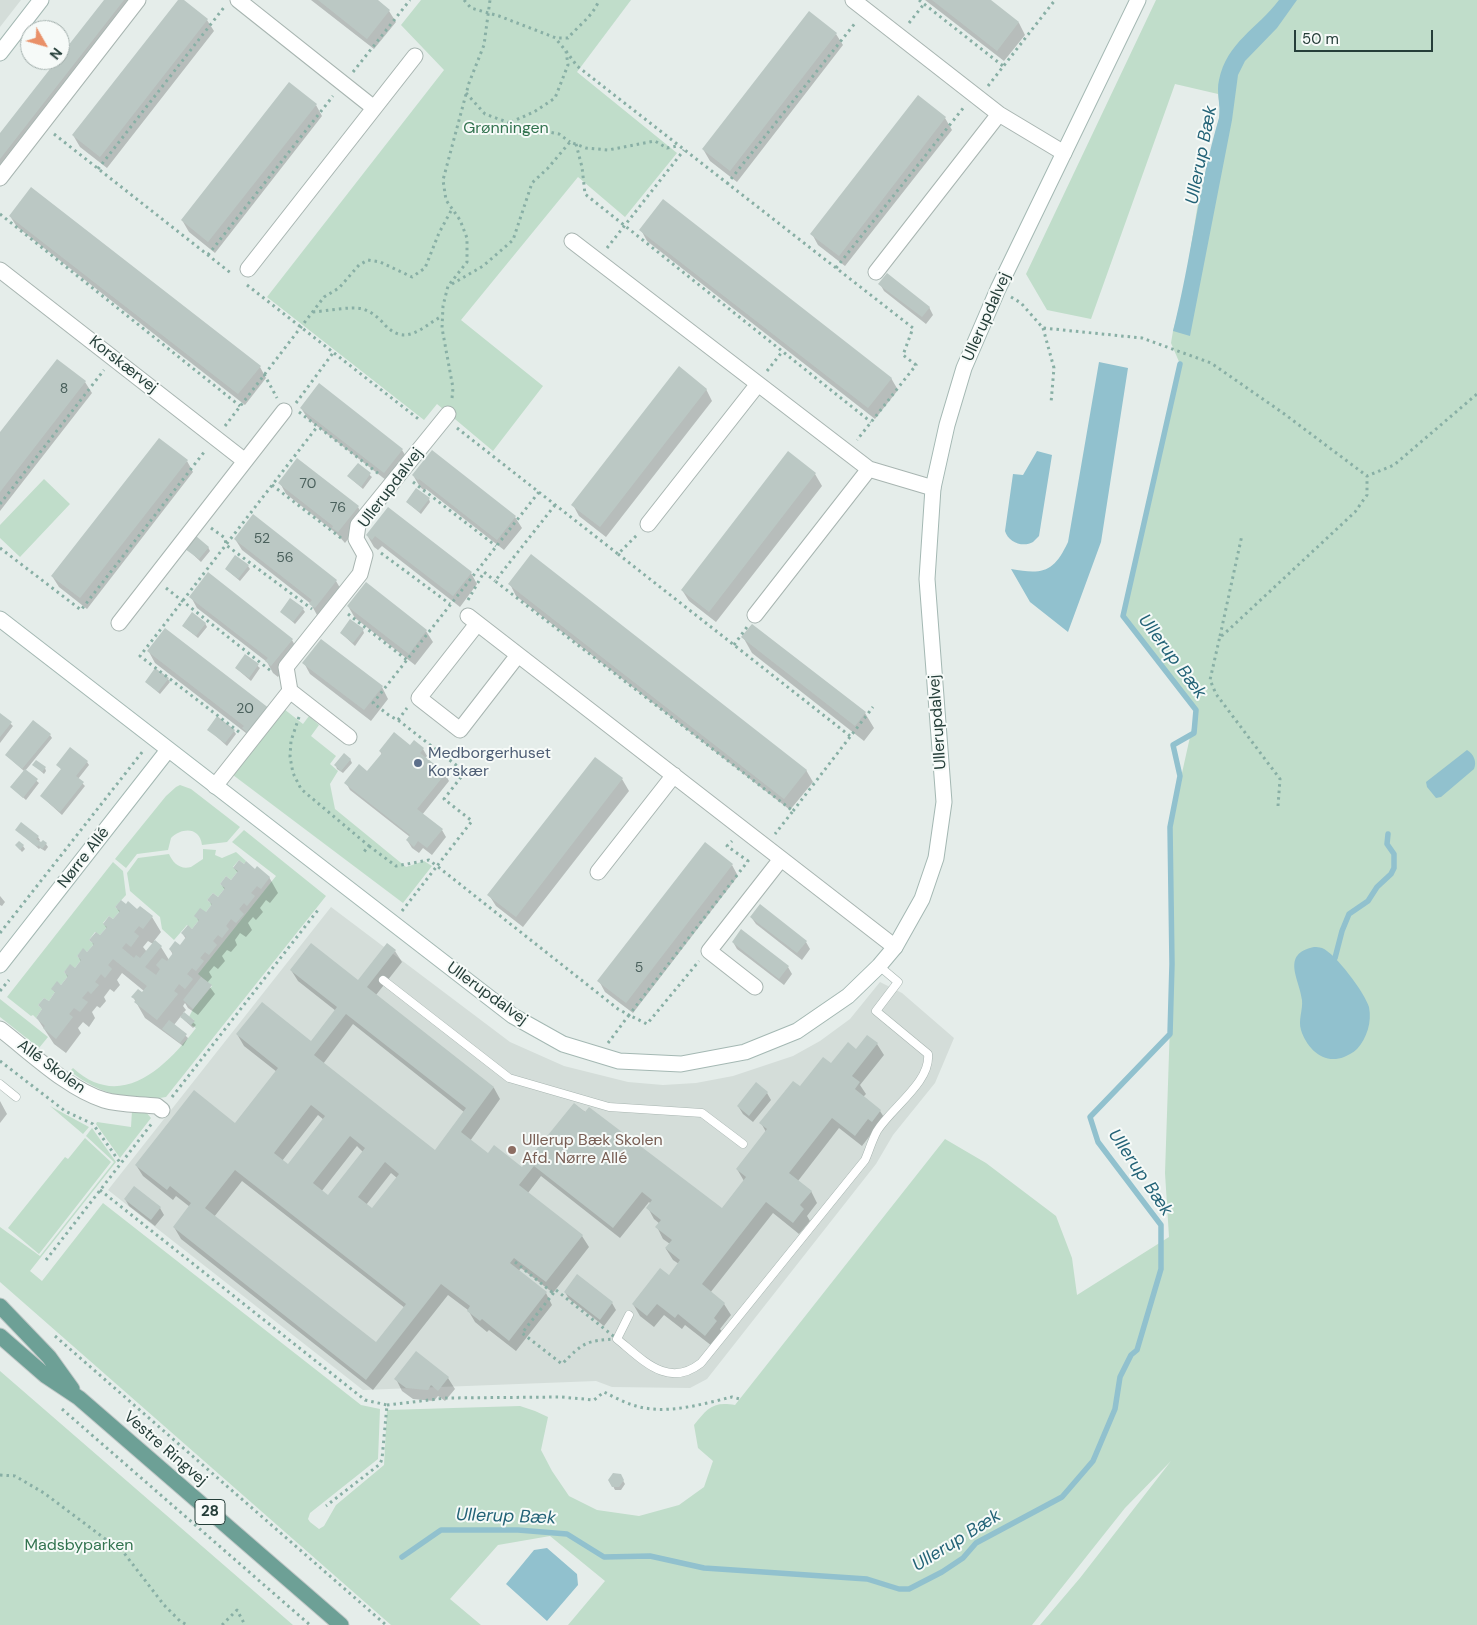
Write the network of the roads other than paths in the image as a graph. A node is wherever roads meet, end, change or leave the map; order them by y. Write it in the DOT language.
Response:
graph roads {
  1 [pos="41,0"];
  2 [pos="138,0"];
  3 [pos="238,0"];
  4 [pos="853,0"];
  5 [pos="1138,0"];
  6 [pos="0,53"];
  7 [pos="414,56"];
  8 [pos="374,108"];
  9 [pos="999,114"];
  10 [pos="1064,154"];
  11 [pos="0,178"];
  12 [pos="572,240"];
  13 [pos="248,268"];
  14 [pos="0,270"];
  15 [pos="876,272"];
  16 [pos="758,384"];
  17 [pos="284,411"];
  18 [pos="446,416"];
  19 [pos="246,461"];
  20 [pos="869,470"];
  21 [pos="933,488"];
  22 [pos="648,524"];
  23 [pos="755,615"];
  24 [pos="0,619"];
  25 [pos="119,623"];
  26 [pos="518,655"];
  27 [pos="289,684"];
  28 [pos="349,737"];
  29 [pos="168,750"];
  30 [pos="674,775"];
  31 [pos="215,786"];
  32 [pos="781,859"];
  33 [pos="598,872"];
  34 [pos="895,946"];
  35 [pos="0,965"];
  36 [pos="878,966"];
  37 [pos="383,980"];
  38 [pos="755,987"];
  39 [pos="0,1029"];
  40 [pos="0,1084"];
  41 [pos="16,1097"];
  42 [pos="162,1110"];
  43 [pos="743,1144"];
  44 [pos="0,1306"];
  45 [pos="629,1315"];
  46 [pos="0,1336"];
  47 [pos="79,1398"];
  48 [pos="341,1625"];
  1 -- 6 [label="street"];
  2 -- 11 [label="street"];
  3 -- 8 [label="street"];
  4 -- 9 [label="street"];
  5 -- 10 [label="street, Ullerupdalvej"];
  7 -- 8 [label="street"];
  8 -- 13 [label="street"];
  9 -- 10 [label="street"];
  9 -- 15 [label="street"];
  10 -- 21 [label="street, Ullerupdalvej"];
  12 -- 16 [label="street"];
  14 -- 19 [label="street, Korskærvej"];
  16 -- 20 [label="street"];
  16 -- 22 [label="street"];
  17 -- 19 [label="street"];
  18 -- 27 [label="street, Ullerupdalvej"];
  19 -- 25 [label="street"];
  20 -- 21 [label="street"];
  20 -- 23 [label="street"];
  21 -- 34 [label="street, Ullerupdalvej"];
  24 -- 29 [label="street"];
  26 -- 26 [label="street"];
  26 -- 30 [label="street"];
  27 -- 28 [label="street"];
  27 -- 31 [label="street"];
  29 -- 31 [label="street, Ullerupdalvej"];
  29 -- 35 [label="street, Nørre Allé"];
  30 -- 32 [label="street"];
  30 -- 33 [label="street"];
  31 -- 36 [label="street, Ullerupdalvej"];
  32 -- 34 [label="street"];
  32 -- 38 [label="street"];
  34 -- 36 [label="street, Ullerupdalvej"];
  36 -- 45 [label="lane"];
  37 -- 43 [label="lane"];
  39 -- 42 [label="street, Allé Skolen"];
  40 -- 41 [label="lane"];
  44 -- 47 [label="main road, Vestre Ringvej / 28"];
  46 -- 47 [label="main road, Vestre Ringvej / 28"];
  47 -- 48 [label="main road, Vestre Ringvej / 28"];
}
